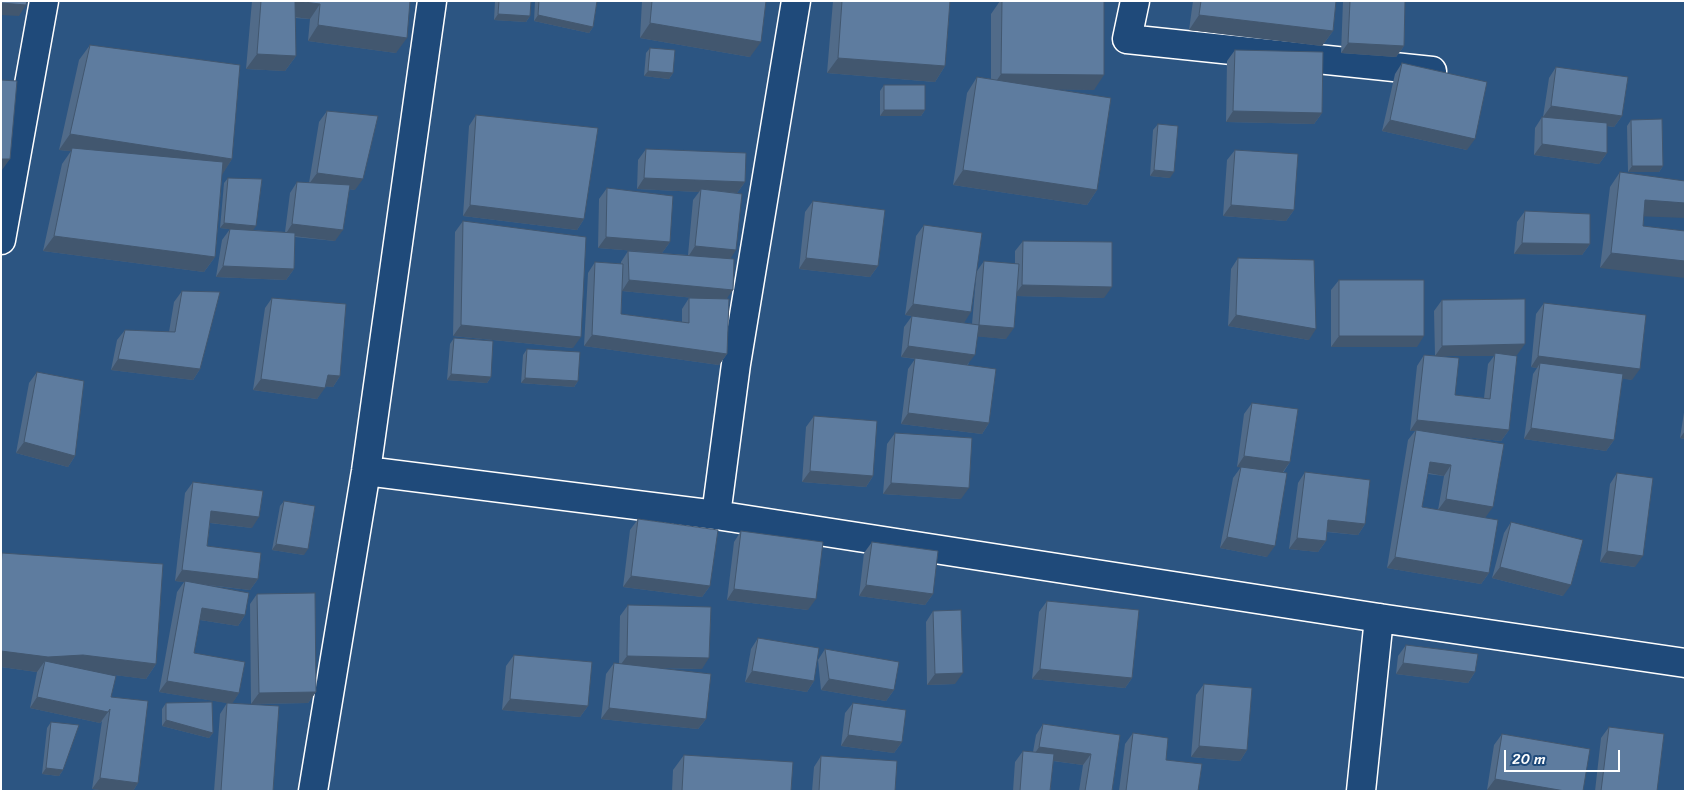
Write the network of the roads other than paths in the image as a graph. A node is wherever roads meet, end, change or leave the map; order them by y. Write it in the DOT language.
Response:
graph roads {
  1 [pos="44,1"];
  2 [pos="432,1"];
  3 [pos="796,1"];
  4 [pos="1135,1"];
  5 [pos="1432,71"];
  6 [pos="1,240"];
  7 [pos="366,471"];
  8 [pos="716,515"];
  9 [pos="1379,618"];
  10 [pos="1685,663"];
  11 [pos="313,791"];
  12 [pos="1361,791"];
  1 -- 6 [label="street"];
  2 -- 7 [label="street"];
  3 -- 8 [label="street"];
  4 -- 5 [label="street"];
  7 -- 8 [label="street"];
  7 -- 11 [label="street"];
  8 -- 9 [label="street"];
  9 -- 10 [label="street"];
  9 -- 12 [label="street"];
}
